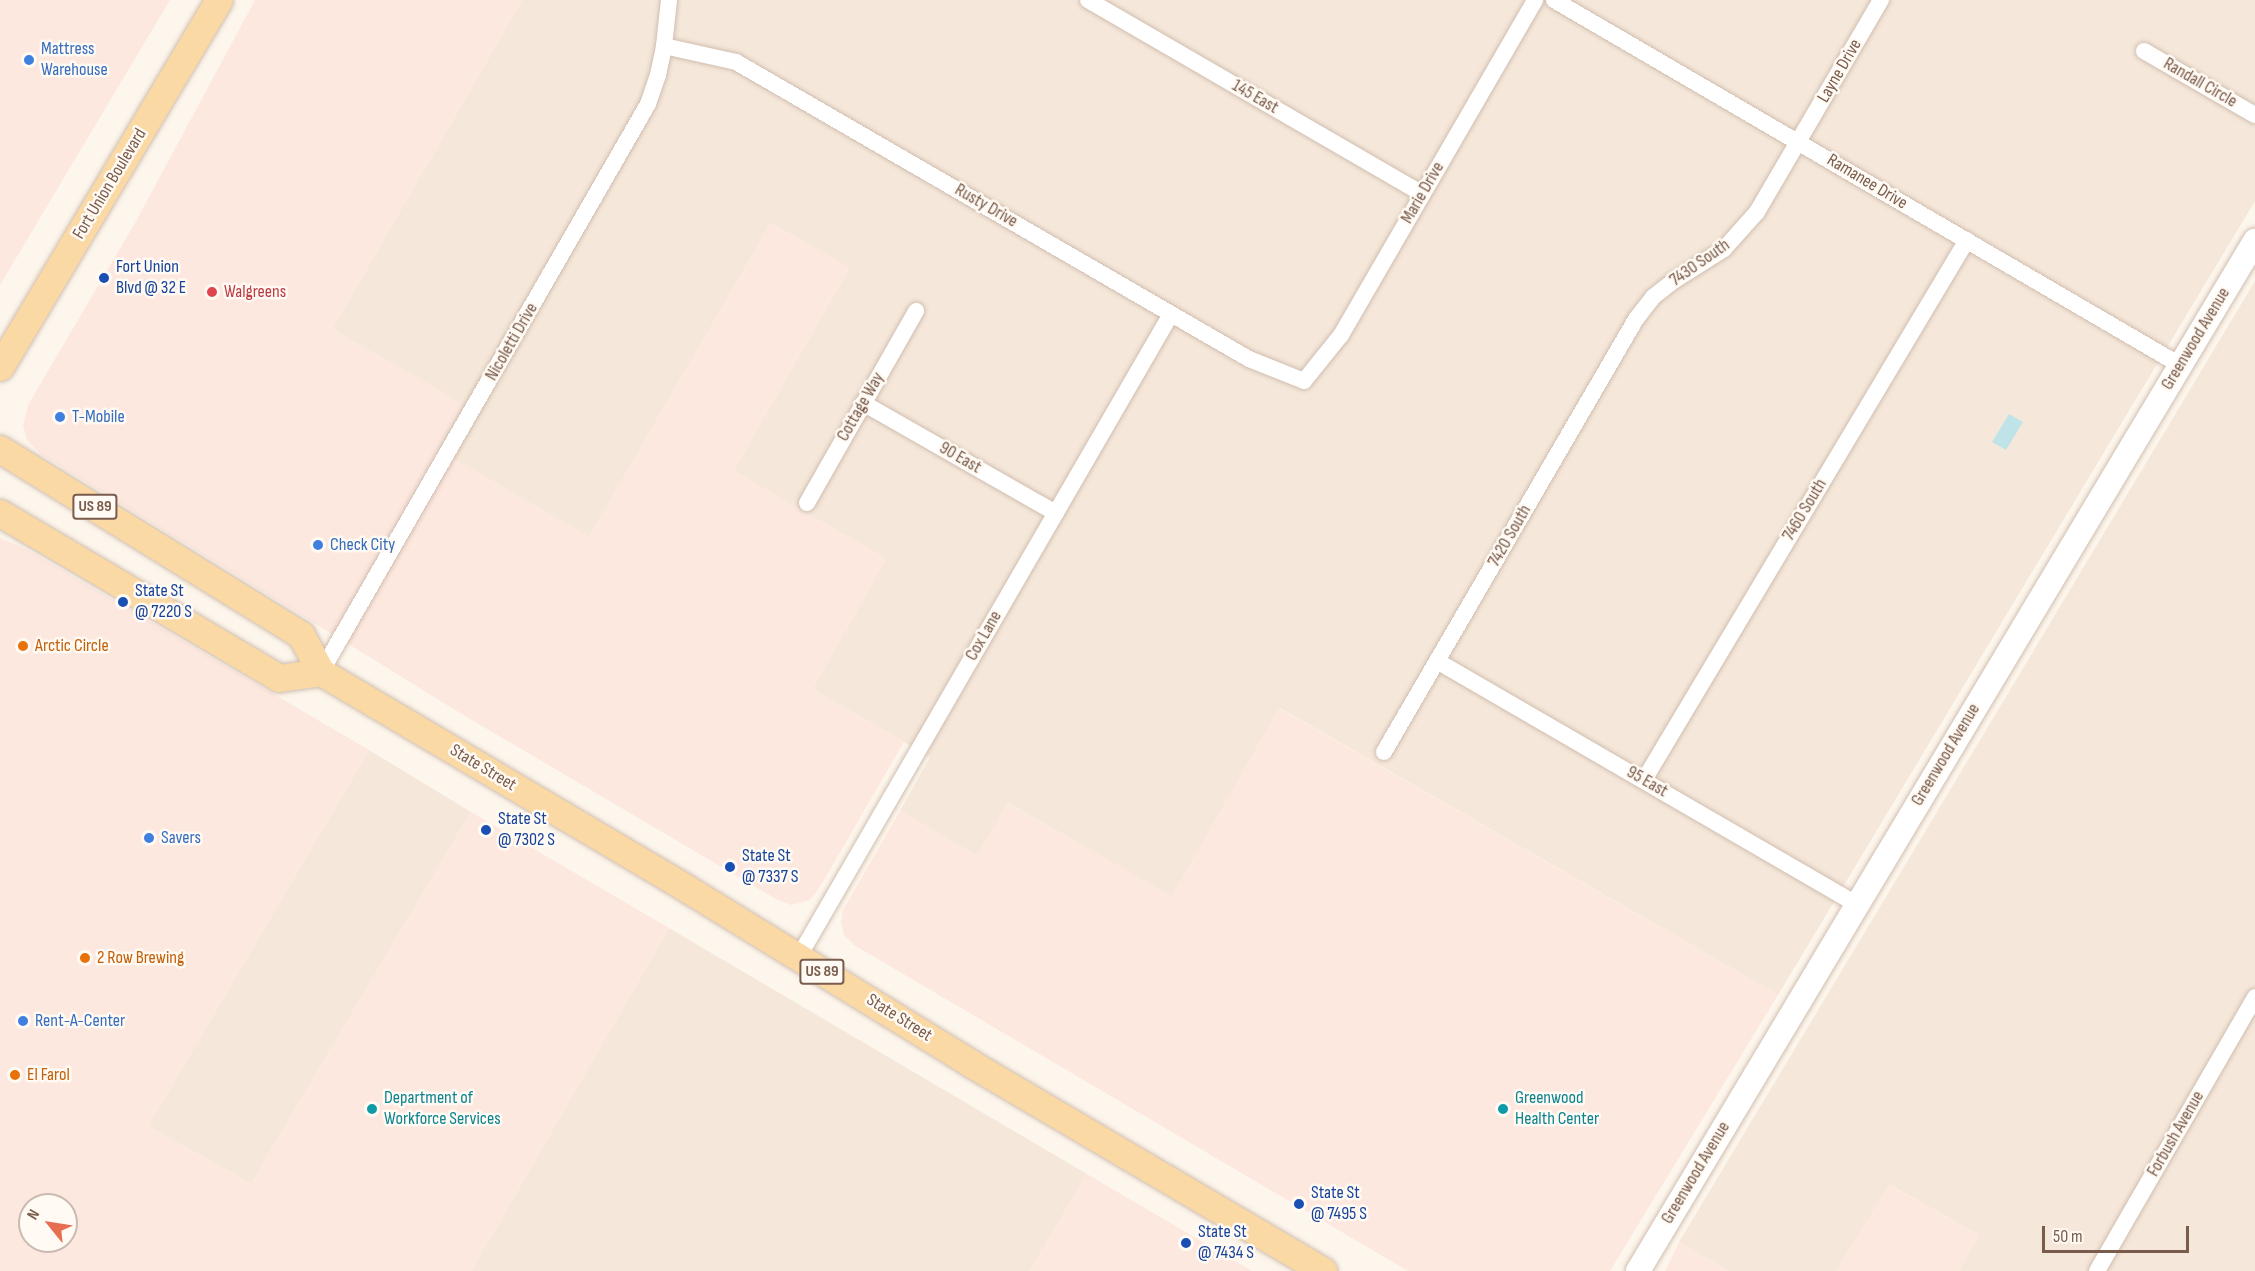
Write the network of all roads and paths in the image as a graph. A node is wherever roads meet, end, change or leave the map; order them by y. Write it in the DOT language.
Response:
graph roads {
  1 [pos="219,0"];
  2 [pos="669,0"];
  3 [pos="1088,0"];
  4 [pos="1536,0"];
  5 [pos="1554,0"];
  6 [pos="1881,0"];
  7 [pos="664,46"];
  8 [pos="2144,51"];
  9 [pos="2255,115"];
  10 [pos="1799,141"];
  11 [pos="1422,194"];
  12 [pos="1967,240"];
  13 [pos="2255,241"];
  14 [pos="916,311"];
  15 [pos="1172,314"];
  16 [pos="1636,320"];
  17 [pos="2180,365"];
  18 [pos="0,367"];
  19 [pos="1304,381"];
  20 [pos="863,403"];
  21 [pos="0,449"];
  22 [pos="807,502"];
  23 [pos="0,513"];
  24 [pos="1056,513"];
  25 [pos="1437,661"];
  26 [pos="321,672"];
  27 [pos="1384,752"];
  28 [pos="1644,780"];
  29 [pos="1856,904"];
  30 [pos="798,958"];
  31 [pos="2255,997"];
  32 [pos="1323,1271"];
  33 [pos="1638,1271"];
  34 [pos="2097,1271"];
  1 -- 18 [label="main road, Fort Union Boulevard"];
  2 -- 7 [label="street, Nicoletti Drive"];
  3 -- 11 [label="street, 145 East"];
  4 -- 11 [label="street, Marie Drive"];
  5 -- 10 [label="street, Ramanee Drive"];
  6 -- 10 [label="street, Layne Drive"];
  7 -- 15 [label="street, Rusty Drive"];
  7 -- 26 [label="street, Nicoletti Drive"];
  8 -- 9 [label="street, Randall Circle"];
  10 -- 12 [label="street, Ramanee Drive"];
  10 -- 16 [label="street, 7430 South"];
  11 -- 19 [label="street, Marie Drive"];
  12 -- 17 [label="street, Ramanee Drive"];
  12 -- 28 [label="street, 7460 South"];
  13 -- 17 [label="street, Greenwood Avenue"];
  14 -- 20 [label="street, Cottage Way"];
  15 -- 19 [label="street, Rusty Drive"];
  15 -- 24 [label="street, Cox Lane"];
  16 -- 25 [label="street, 7420 South"];
  17 -- 29 [label="street, Greenwood Avenue"];
  20 -- 22 [label="street, Cottage Way"];
  20 -- 24 [label="street, 90 East"];
  21 -- 26 [label="main road, US 89"];
  23 -- 26 [label="main road"];
  24 -- 30 [label="street, Cox Lane"];
  25 -- 27 [label="street, 7420 South"];
  25 -- 28 [label="street, 95 East"];
  26 -- 30 [label="main road, State Street / US 89"];
  28 -- 29 [label="street, 95 East"];
  29 -- 33 [label="street, Greenwood Avenue"];
  30 -- 32 [label="main road, State Street / US 89"];
  31 -- 34 [label="street, Forbush Avenue"];
}
